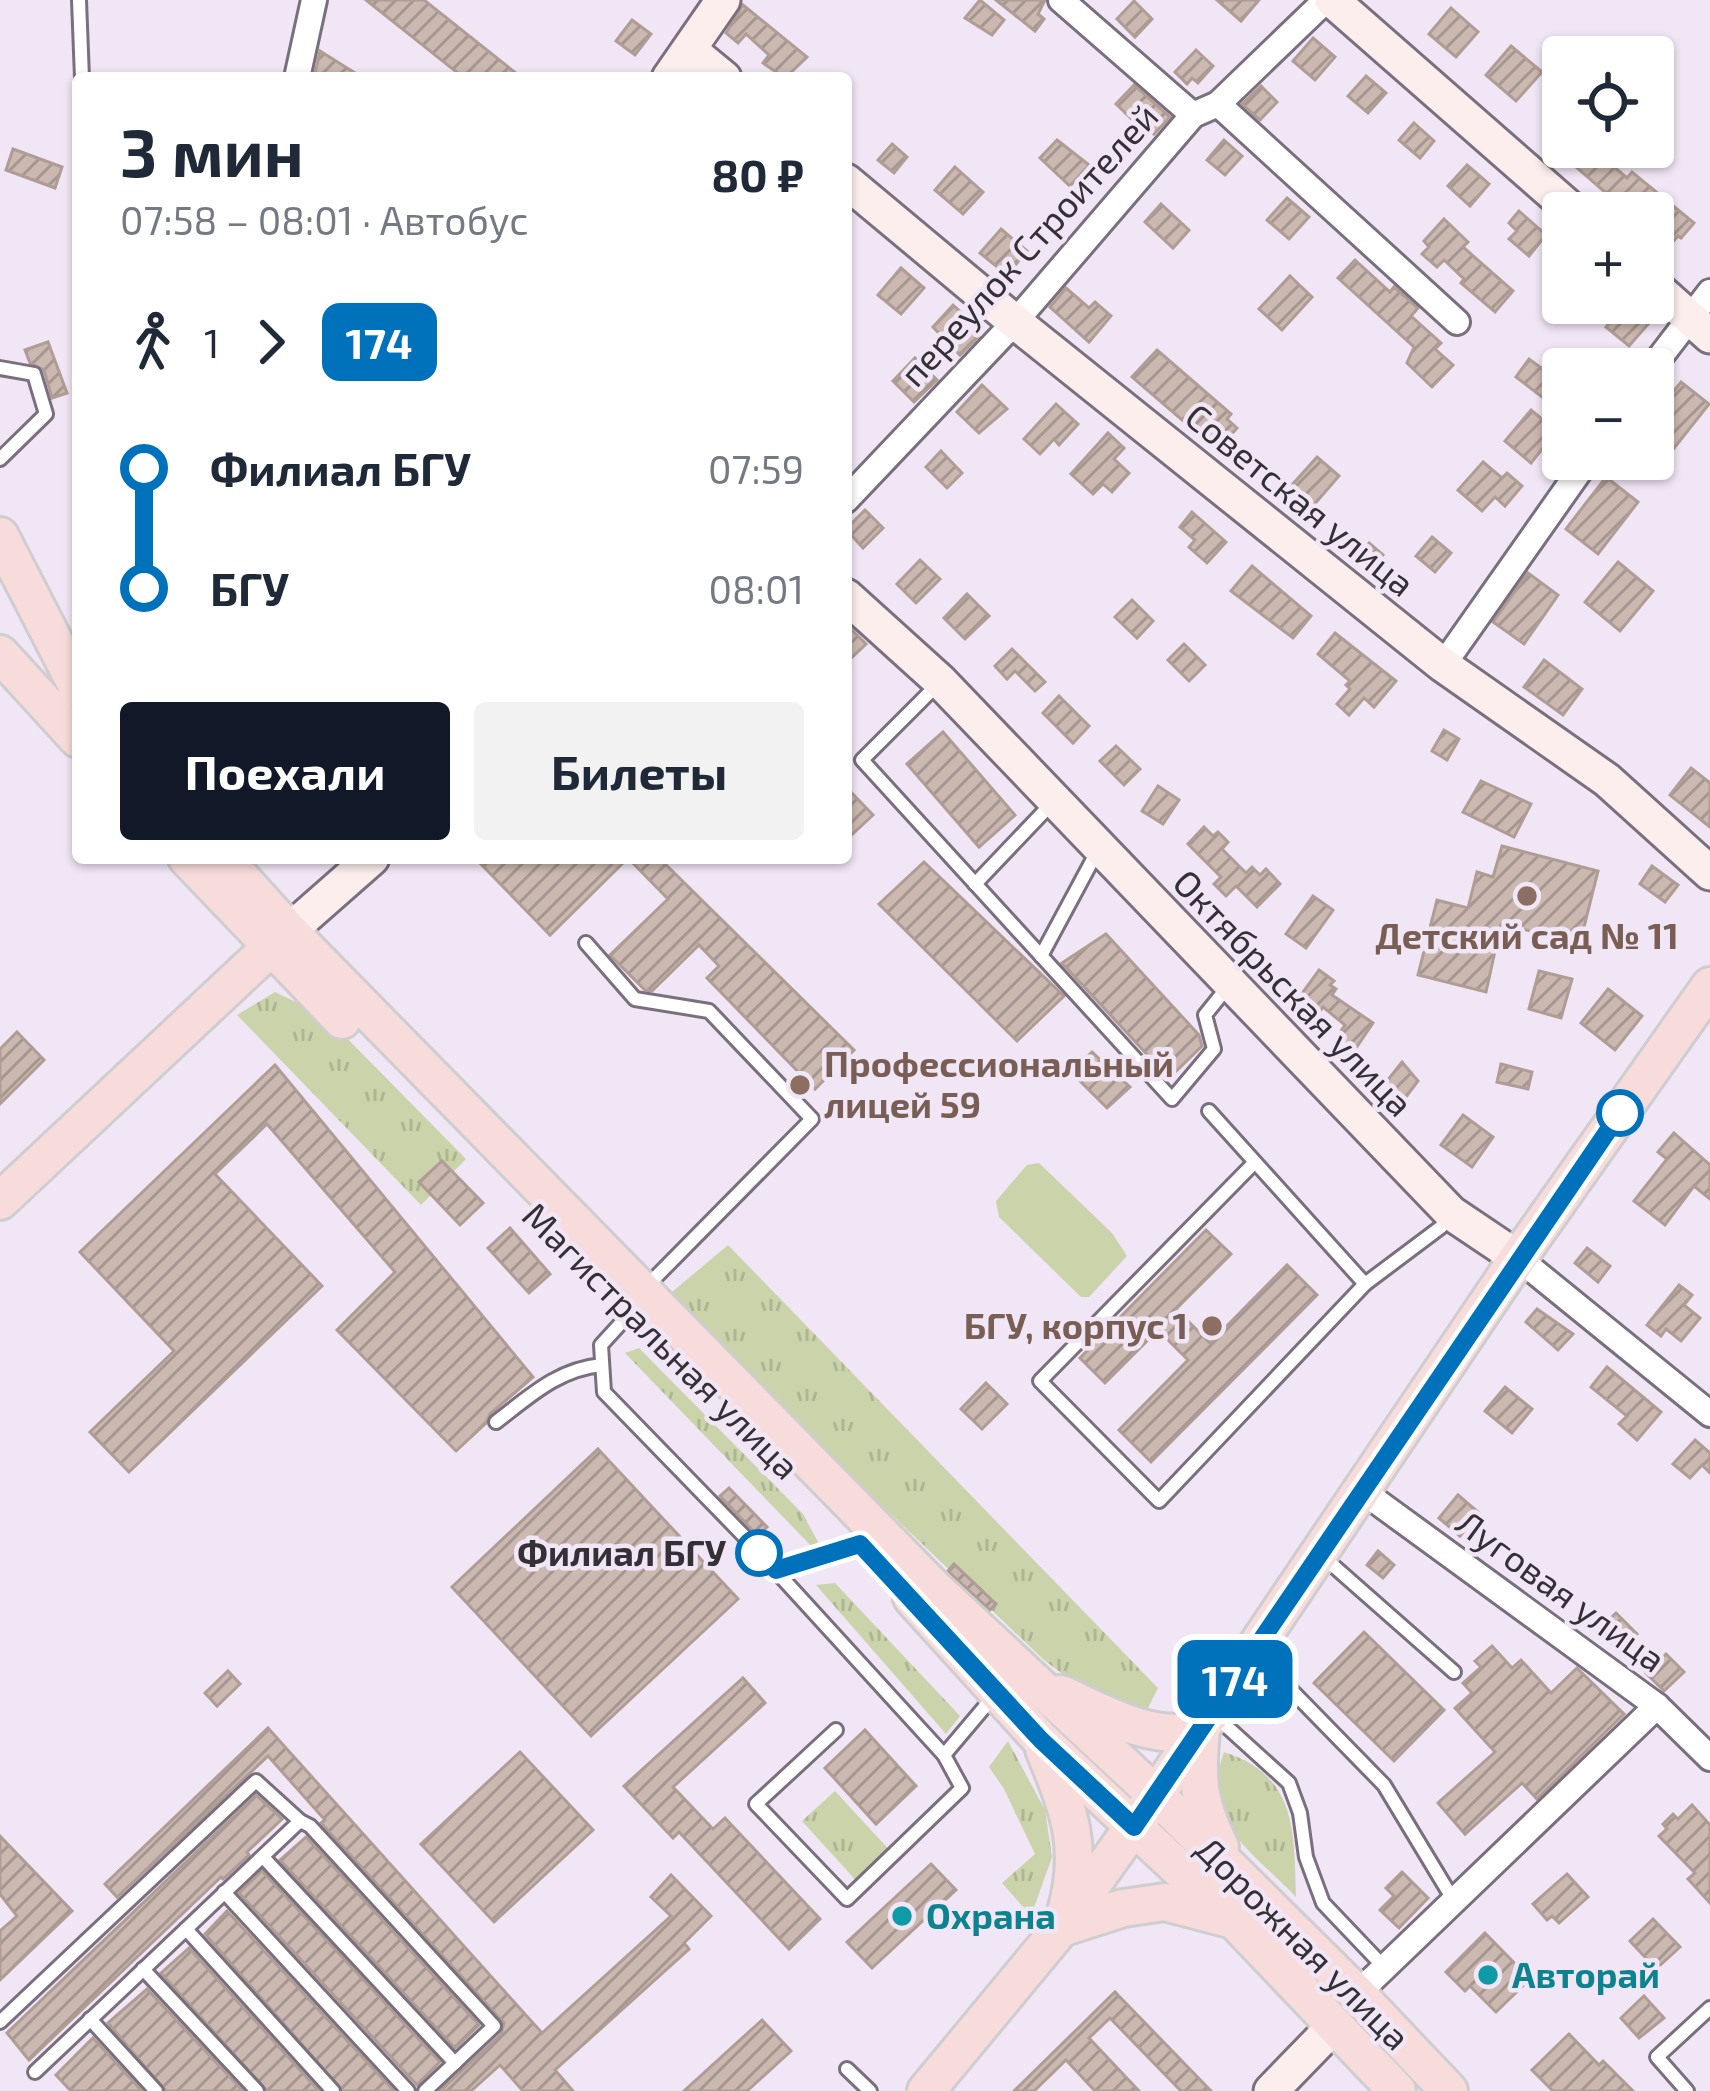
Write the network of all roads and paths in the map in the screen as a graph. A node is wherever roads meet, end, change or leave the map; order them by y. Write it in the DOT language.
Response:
graph roads {
  1 [pos="80,0"];
  2 [pos="314,0"];
  3 [pos="723,0"];
  4 [pos="1061,0"];
  5 [pos="1329,0"];
  6 [pos="690,50"];
  7 [pos="82,72"];
  8 [pos="298,72"];
  9 [pos="674,72"];
  10 [pos="717,72"];
  11 [pos="1218,104"];
  12 [pos="1193,115"];
  13 [pos="852,186"];
  14 [pos="1552,192"];
  15 [pos="1674,298"];
  16 [pos="1703,315"];
  17 [pos="1015,322"];
  18 [pos="1457,322"];
  19 [pos="1671,348"];
  20 [pos="0,368"];
  21 [pos="0,459"];
  22 [pos="1573,480"];
  23 [pos="852,494"];
  24 [pos="0,536"];
  25 [pos="852,601"];
  26 [pos="0,654"];
  27 [pos="1443,665"];
  28 [pos="72,676"];
  29 [pos="940,681"];
  30 [pos="72,732"];
  31 [pos="1055,800"];
  32 [pos="1099,847"];
  33 [pos="194,864"];
  34 [pos="227,864"];
  35 [pos="365,864"];
  36 [pos="1710,873"];
  37 [pos="975,884"];
  38 [pos="279,939"];
  39 [pos="586,943"];
  40 [pos="1041,956"];
  41 [pos="1231,983"];
  42 [pos="1710,986"];
  43 [pos="1209,1111"];
  44 [pos="1254,1163"];
  45 [pos="0,1201"];
  46 [pos="1451,1213"];
  47 [pos="1518,1258"];
  48 [pos="1365,1284"];
  49 [pos="638,1300"];
  50 [pos="602,1365"];
  51 [pos="1710,1414"];
  52 [pos="496,1422"];
  53 [pos="1361,1490"];
  54 [pos="860,1544"];
  55 [pos="1319,1553"];
  56 [pos="776,1570"];
  57 [pos="1253,1652"];
  58 [pos="1454,1672"];
  59 [pos="1014,1686"];
  60 [pos="1658,1706"];
  61 [pos="1206,1722"];
  62 [pos="836,1730"];
  63 [pos="1041,1740"];
  64 [pos="944,1755"];
  65 [pos="1710,1758"];
  66 [pos="1156,1796"];
  67 [pos="300,1821"];
  68 [pos="1134,1827"];
  69 [pos="263,1857"];
  70 [pos="1229,1868"];
  71 [pos="224,1892"];
  72 [pos="1454,1901"];
  73 [pos="1235,1921"];
  74 [pos="1061,1928"];
  75 [pos="186,1929"];
  76 [pos="1385,1968"];
  77 [pos="143,1969"];
  78 [pos="1357,1994"];
  79 [pos="1710,2008"];
  80 [pos="90,2019"];
  81 [pos="0,2022"];
  82 [pos="1335,2025"];
  83 [pos="455,2063"];
  84 [pos="847,2069"];
  85 [pos="34,2072"];
  86 [pos="156,2091"];
  87 [pos="257,2091"];
  88 [pos="333,2091"];
  89 [pos="407,2091"];
  90 [pos="424,2091"];
  91 [pos="870,2091"];
  92 [pos="926,2091"];
  93 [pos="1271,2091"];
  94 [pos="1397,2091"];
  95 [pos="1449,2091"];
  96 [pos="1687,2091"];
  1 -- 7 [label="lane"];
  2 -- 8 [label="street"];
  3 -- 6 [label="street"];
  4 -- 12 [label="street"];
  5 -- 11 [label="street, переулок Строителей"];
  5 -- 14 [label="street"];
  6 -- 9 [label="street"];
  6 -- 10 [label="street"];
  11 -- 12 [label="street, переулок Строителей"];
  11 -- 18 [label="street"];
  12 -- 17 [label="street, переулок Строителей"];
  13 -- 17 [label="street, Советская улица"];
  15 -- 16 [label="street"];
  16 -- 19 [label="street"];
  17 -- 23 [label="street, переулок Строителей"];
  17 -- 27 [label="street, Советская улица"];
  20 -- 21 [label="lane"];
  22 -- 27 [label="street"];
  24 -- 28 [label="main road"];
  25 -- 29 [label="street, Октябрьская улица"];
  26 -- 30 [label="main road"];
  27 -- 36 [label="street, Советская улица"];
  29 -- 31 [label="street, Октябрьская улица"];
  29 -- 37 [label="lane"];
  31 -- 32 [label="street, Октябрьская улица"];
  31 -- 37 [label="lane"];
  32 -- 40 [label="lane"];
  32 -- 41 [label="street, Октябрьская улица"];
  33 -- 38 [label="main road, Магистральная улица"];
  34 -- 38 [label="main road, Магистральная улица"];
  35 -- 38 [label="street"];
  37 -- 40 [label="lane"];
  38 -- 45 [label="main road"];
  38 -- 49 [label="main road, Магистральная улица"];
  39 -- 49 [label="lane"];
  40 -- 41 [label="lane"];
  41 -- 46 [label="street, Октябрьская улица"];
  42 -- 47 [label="main road"];
  43 -- 44 [label="lane"];
  44 -- 48 [label="lane"];
  44 -- 48 [label="lane"];
  46 -- 47 [label="street, Октябрьская улица"];
  46 -- 48 [label="lane"];
  47 -- 51 [label="street, Октябрьская улица"];
  47 -- 53 [label="main road"];
  49 -- 50 [label="lane"];
  49 -- 54 [label="main road, Магистральная улица"];
  49 -- 59 [label="main road, Магистральная улица"];
  50 -- 52 [label="lane"];
  50 -- 56 [label="lane"];
  53 -- 55 [label="main road"];
  53 -- 60 [label="street, Луговая улица"];
  54 -- 56 [label="lane"];
  54 -- 59 [label="main road, Магистральная улица"];
  55 -- 57 [label="main road"];
  55 -- 58 [label="lane"];
  56 -- 64 [label="lane"];
  57 -- 61 [label="main road"];
  57 -- 72 [label="lane"];
  59 -- 61 [label="main road"];
  59 -- 63 [label="main road, Магистральная улица"];
  59 -- 64 [label="lane"];
  59 -- 66 [label="main road, Магистральная улица"];
  60 -- 65 [label="street, Луговая улица"];
  60 -- 72 [label="street"];
  61 -- 66 [label="main road"];
  61 -- 70 [label="main road"];
  61 -- 76 [label="lane"];
  62 -- 64 [label="lane"];
  63 -- 68 [label="main road, Магистральная улица"];
  63 -- 74 [label="main road"];
  66 -- 68 [label="main road"];
  66 -- 70 [label="main road, Дорожная улица"];
  67 -- 69 [label="lane"];
  67 -- 81 [label="lane"];
  67 -- 83 [label="lane"];
  68 -- 73 [label="main road, Дорожная улица"];
  68 -- 74 [label="main road"];
  69 -- 71 [label="lane"];
  69 -- 83 [label="lane"];
  70 -- 78 [label="main road, Дорожная улица"];
  71 -- 75 [label="lane"];
  71 -- 89 [label="lane"];
  72 -- 76 [label="street"];
  73 -- 74 [label="main road"];
  73 -- 82 [label="main road, Дорожная улица"];
  74 -- 92 [label="main road"];
  75 -- 77 [label="lane"];
  75 -- 88 [label="lane"];
  76 -- 78 [label="street"];
  77 -- 80 [label="lane"];
  77 -- 87 [label="lane"];
  78 -- 95 [label="main road, Дорожная улица"];
  79 -- 96 [label="lane"];
  80 -- 85 [label="lane"];
  80 -- 86 [label="lane"];
  82 -- 93 [label="street"];
  82 -- 94 [label="main road, Дорожная улица"];
  83 -- 90 [label="lane"];
  84 -- 91 [label="lane"];
}
